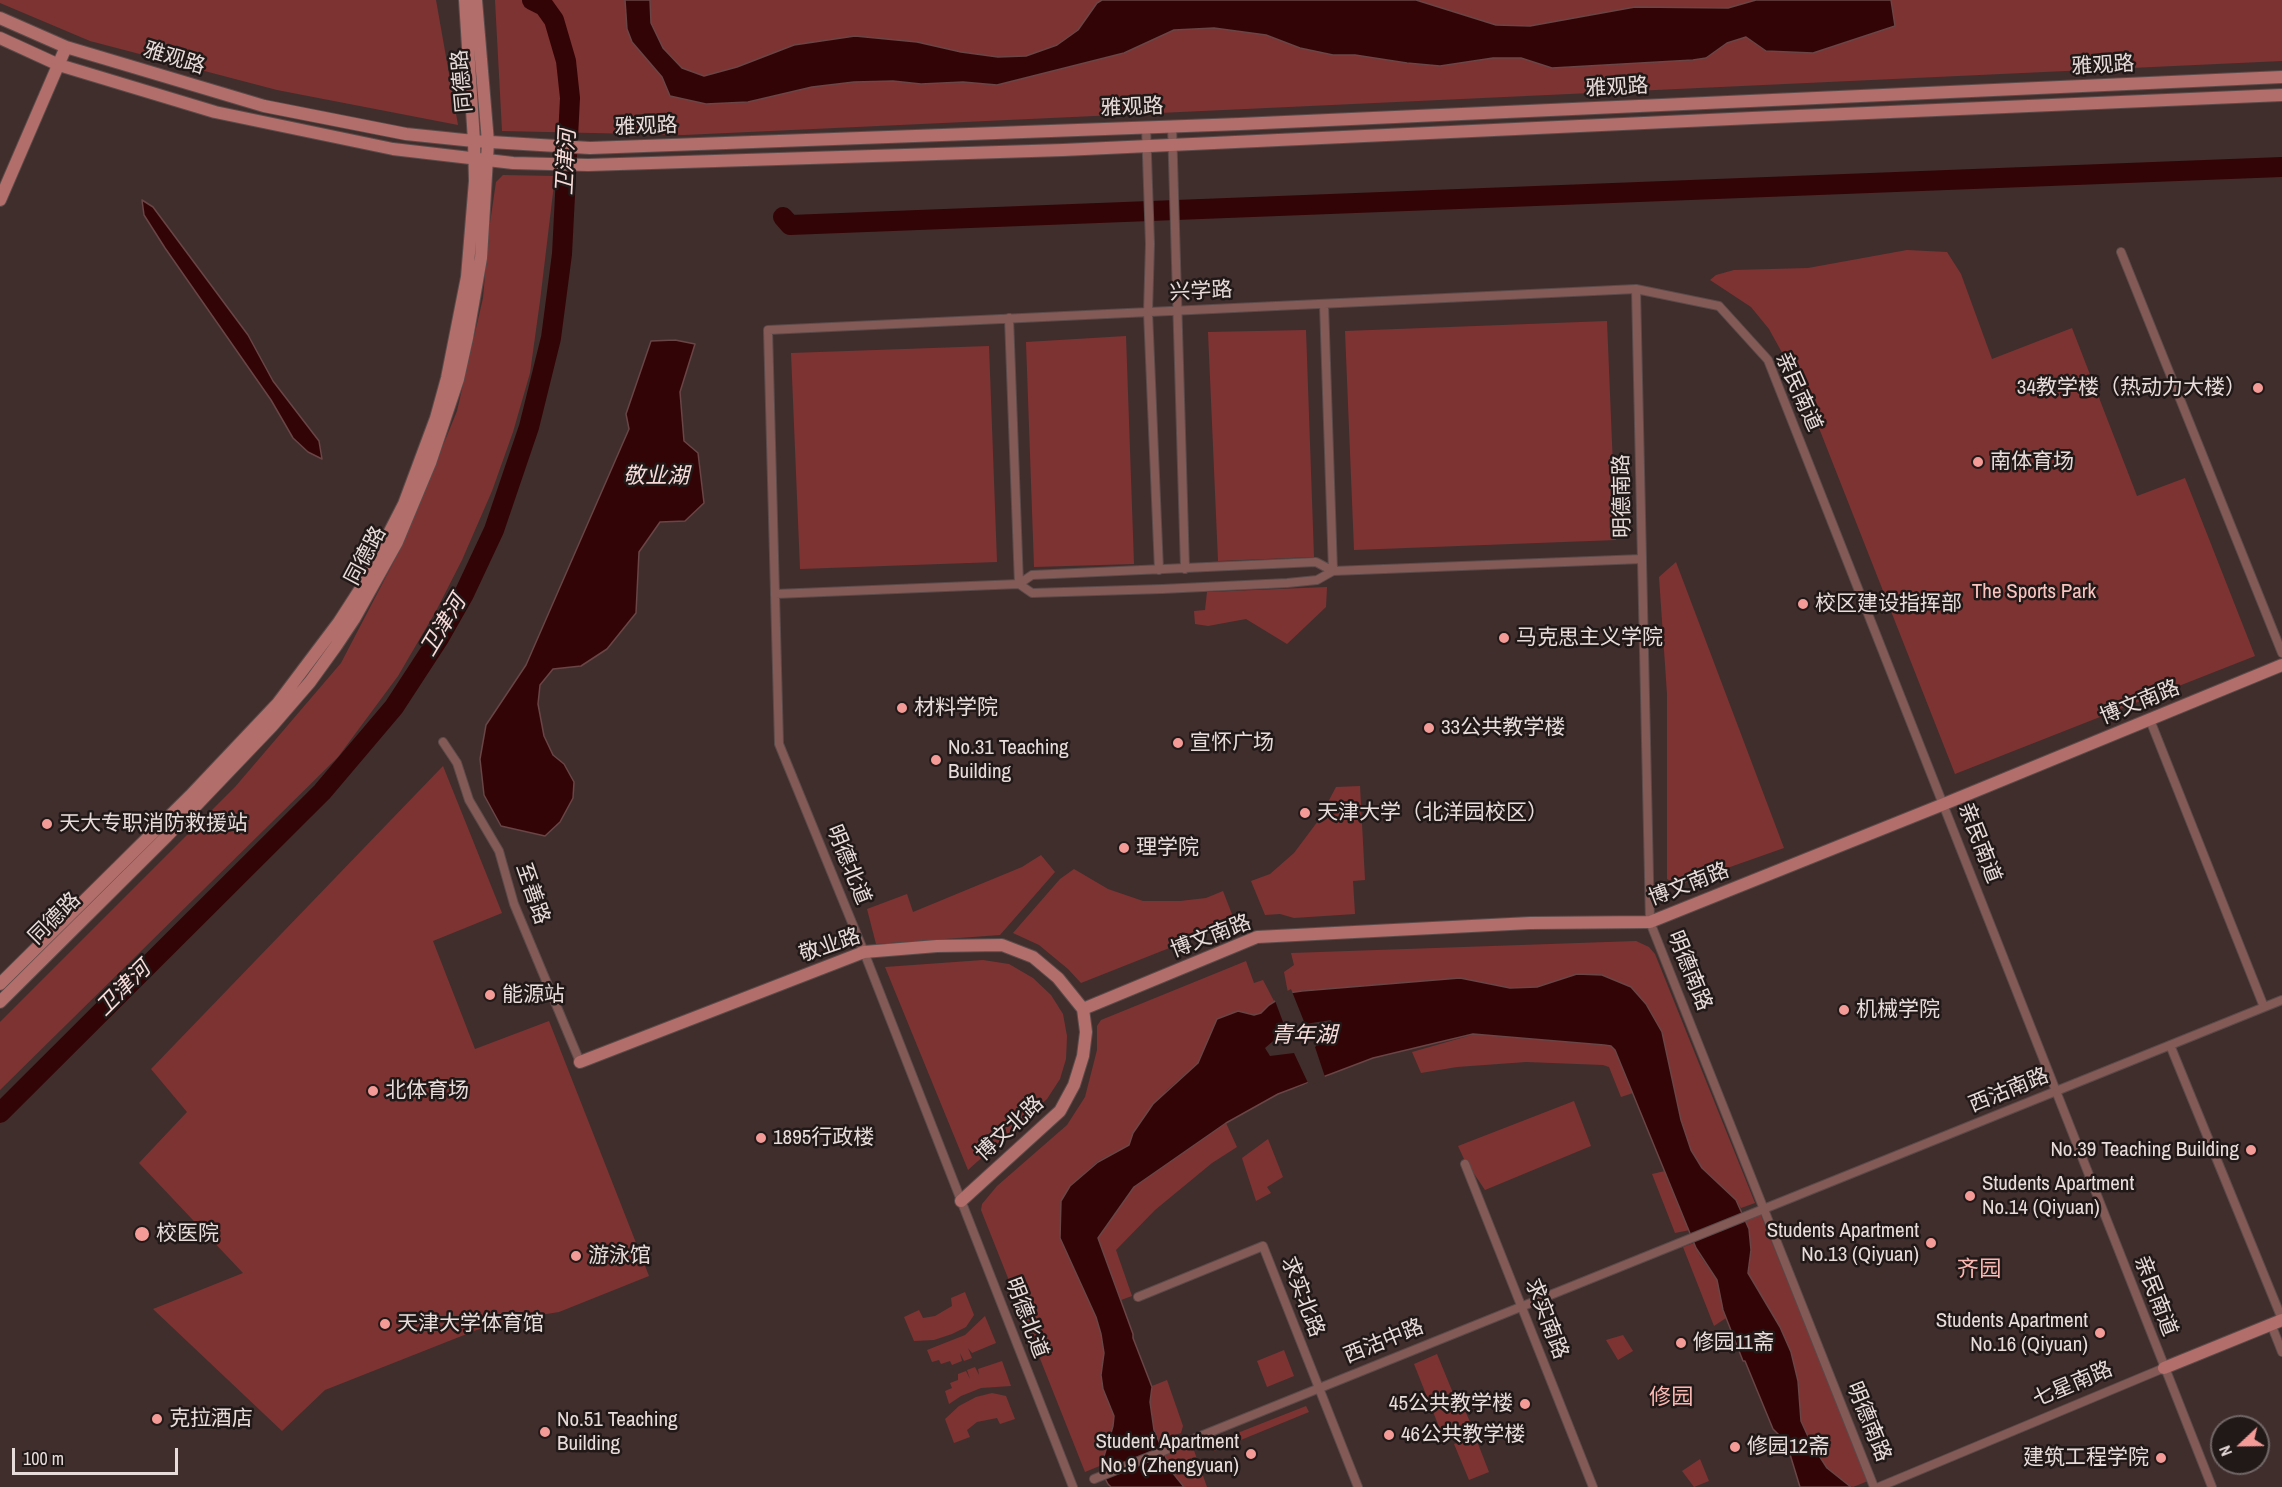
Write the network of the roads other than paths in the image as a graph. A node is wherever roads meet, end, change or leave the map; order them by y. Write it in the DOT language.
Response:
graph roads {
  1 [pos="465,0"];
  2 [pos="476,0"];
  3 [pos="0,18"];
  4 [pos="472,18"];
  5 [pos="0,38"];
  6 [pos="66,47"];
  7 [pos="59,65"];
  8 [pos="2282,77"];
  9 [pos="2282,96"];
  10 [pos="1172,126"];
  11 [pos="1146,127"];
  12 [pos="474,141"];
  13 [pos="488,142"];
  14 [pos="1173,145"];
  15 [pos="1147,146"];
  16 [pos="474,159"];
  17 [pos="488,160"];
  18 [pos="0,200"];
  19 [pos="2121,252"];
  20 [pos="1636,289"];
  21 [pos="1324,304"];
  22 [pos="1178,311"];
  23 [pos="1148,312"];
  24 [pos="1009,318"];
  25 [pos="768,330"];
  26 [pos="1642,559"];
  27 [pos="1185,569"];
  28 [pos="1159,570"];
  29 [pos="1333,572"];
  30 [pos="1019,584"];
  31 [pos="775,594"];
  32 [pos="2282,653"];
  33 [pos="2282,665"];
  34 [pos="2150,720"];
  35 [pos="443,742"];
  36 [pos="1944,804"];
  37 [pos="1650,922"];
  38 [pos="864,952"];
  39 [pos="0,984"];
  40 [pos="2282,1000"];
  41 [pos="0,1002"];
  42 [pos="2264,1007"];
  43 [pos="1083,1009"];
  44 [pos="2170,1045"];
  45 [pos="580,1062"];
  46 [pos="2056,1092"];
  47 [pos="1465,1164"];
  48 [pos="961,1201"];
  49 [pos="1763,1208"];
  50 [pos="1687,1239"];
  51 [pos="1138,1297"];
  52 [pos="1522,1305"];
  53 [pos="2278,1321"];
  54 [pos="2282,1352"];
  55 [pos="2164,1368"];
  56 [pos="1319,1388"];
  57 [pos="1094,1479"];
  58 [pos="1073,1487"];
  59 [pos="1358,1487"];
  60 [pos="1593,1487"];
  61 [pos="1874,1487"];
  62 [pos="1879,1487"];
  63 [pos="2212,1487"];
  1 -- 4 [label="main road, 同德路"];
  2 -- 4 [label="main road, 同德路"];
  3 -- 6 [label="main road, 雅观路"];
  4 -- 12 [label="main road, 同德路"];
  4 -- 13 [label="main road, 同德路"];
  5 -- 7 [label="main road, 雅观路"];
  6 -- 7 [label="main road"];
  6 -- 12 [label="main road, 雅观路"];
  7 -- 16 [label="main road, 雅观路"];
  7 -- 18 [label="main road"];
  8 -- 10 [label="main road, 雅观路"];
  9 -- 14 [label="main road, 雅观路"];
  10 -- 11 [label="main road, 雅观路"];
  10 -- 14 [label="street"];
  11 -- 13 [label="main road, 雅观路"];
  11 -- 15 [label="street"];
  12 -- 13 [label="main road, 雅观路"];
  12 -- 16 [label="main road, 同德路"];
  13 -- 17 [label="main road, 同德路"];
  14 -- 15 [label="main road, 雅观路"];
  14 -- 22 [label="street"];
  15 -- 17 [label="main road, 雅观路"];
  15 -- 23 [label="street"];
  16 -- 17 [label="main road, 雅观路"];
  16 -- 39 [label="main road, 同德路"];
  17 -- 41 [label="main road, 同德路"];
  19 -- 32 [label="street"];
  20 -- 21 [label="street, 兴学路"];
  20 -- 26 [label="street, 明德南路"];
  20 -- 36 [label="street, 亲民南道"];
  21 -- 22 [label="street, 兴学路"];
  21 -- 29 [label="street"];
  22 -- 23 [label="street, 兴学路"];
  22 -- 27 [label="street"];
  23 -- 24 [label="street, 兴学路"];
  23 -- 28 [label="street"];
  24 -- 25 [label="street, 兴学路"];
  24 -- 30 [label="street"];
  25 -- 31 [label="street, 明德北道"];
  26 -- 29 [label="street"];
  26 -- 37 [label="street, 明德南路"];
  27 -- 28 [label="street"];
  27 -- 29 [label="street"];
  28 -- 30 [label="street"];
  29 -- 30 [label="street"];
  30 -- 31 [label="street"];
  31 -- 38 [label="street, 明德北道"];
  33 -- 34 [label="main road, 博文南路"];
  34 -- 36 [label="main road, 博文南路"];
  34 -- 42 [label="street"];
  35 -- 45 [label="street, 至善路"];
  36 -- 37 [label="main road, 博文南路"];
  36 -- 46 [label="street, 亲民南道"];
  37 -- 43 [label="main road, 博文南路"];
  37 -- 49 [label="street, 明德南路"];
  38 -- 43 [label="main road, 敬业路"];
  38 -- 45 [label="main road, 敬业路"];
  38 -- 48 [label="street, 明德北道"];
  40 -- 42 [label="street, 西沽南路"];
  42 -- 44 [label="street, 西沽南路"];
  43 -- 48 [label="main road, 博文北路"];
  44 -- 46 [label="street, 西沽南路"];
  44 -- 53 [label="street"];
  46 -- 49 [label="street, 西沽南路"];
  46 -- 55 [label="street, 亲民南道"];
  47 -- 52 [label="street, 求实南路"];
  48 -- 58 [label="street, 明德北道"];
  49 -- 50 [label="street, 西沽南路"];
  49 -- 61 [label="street, 明德南路"];
  50 -- 52 [label="street, 西沽中路"];
  51 -- 56 [label="street, 求实北路"];
  52 -- 56 [label="street, 西沽中路"];
  52 -- 60 [label="street, 求实南路"];
  53 -- 54 [label="street"];
  53 -- 55 [label="main road, 七星南路"];
  55 -- 62 [label="street, 七星南路"];
  55 -- 63 [label="street, 亲民南道"];
  56 -- 57 [label="street, 西沽中路"];
  56 -- 59 [label="street, 求实北路"];
}
